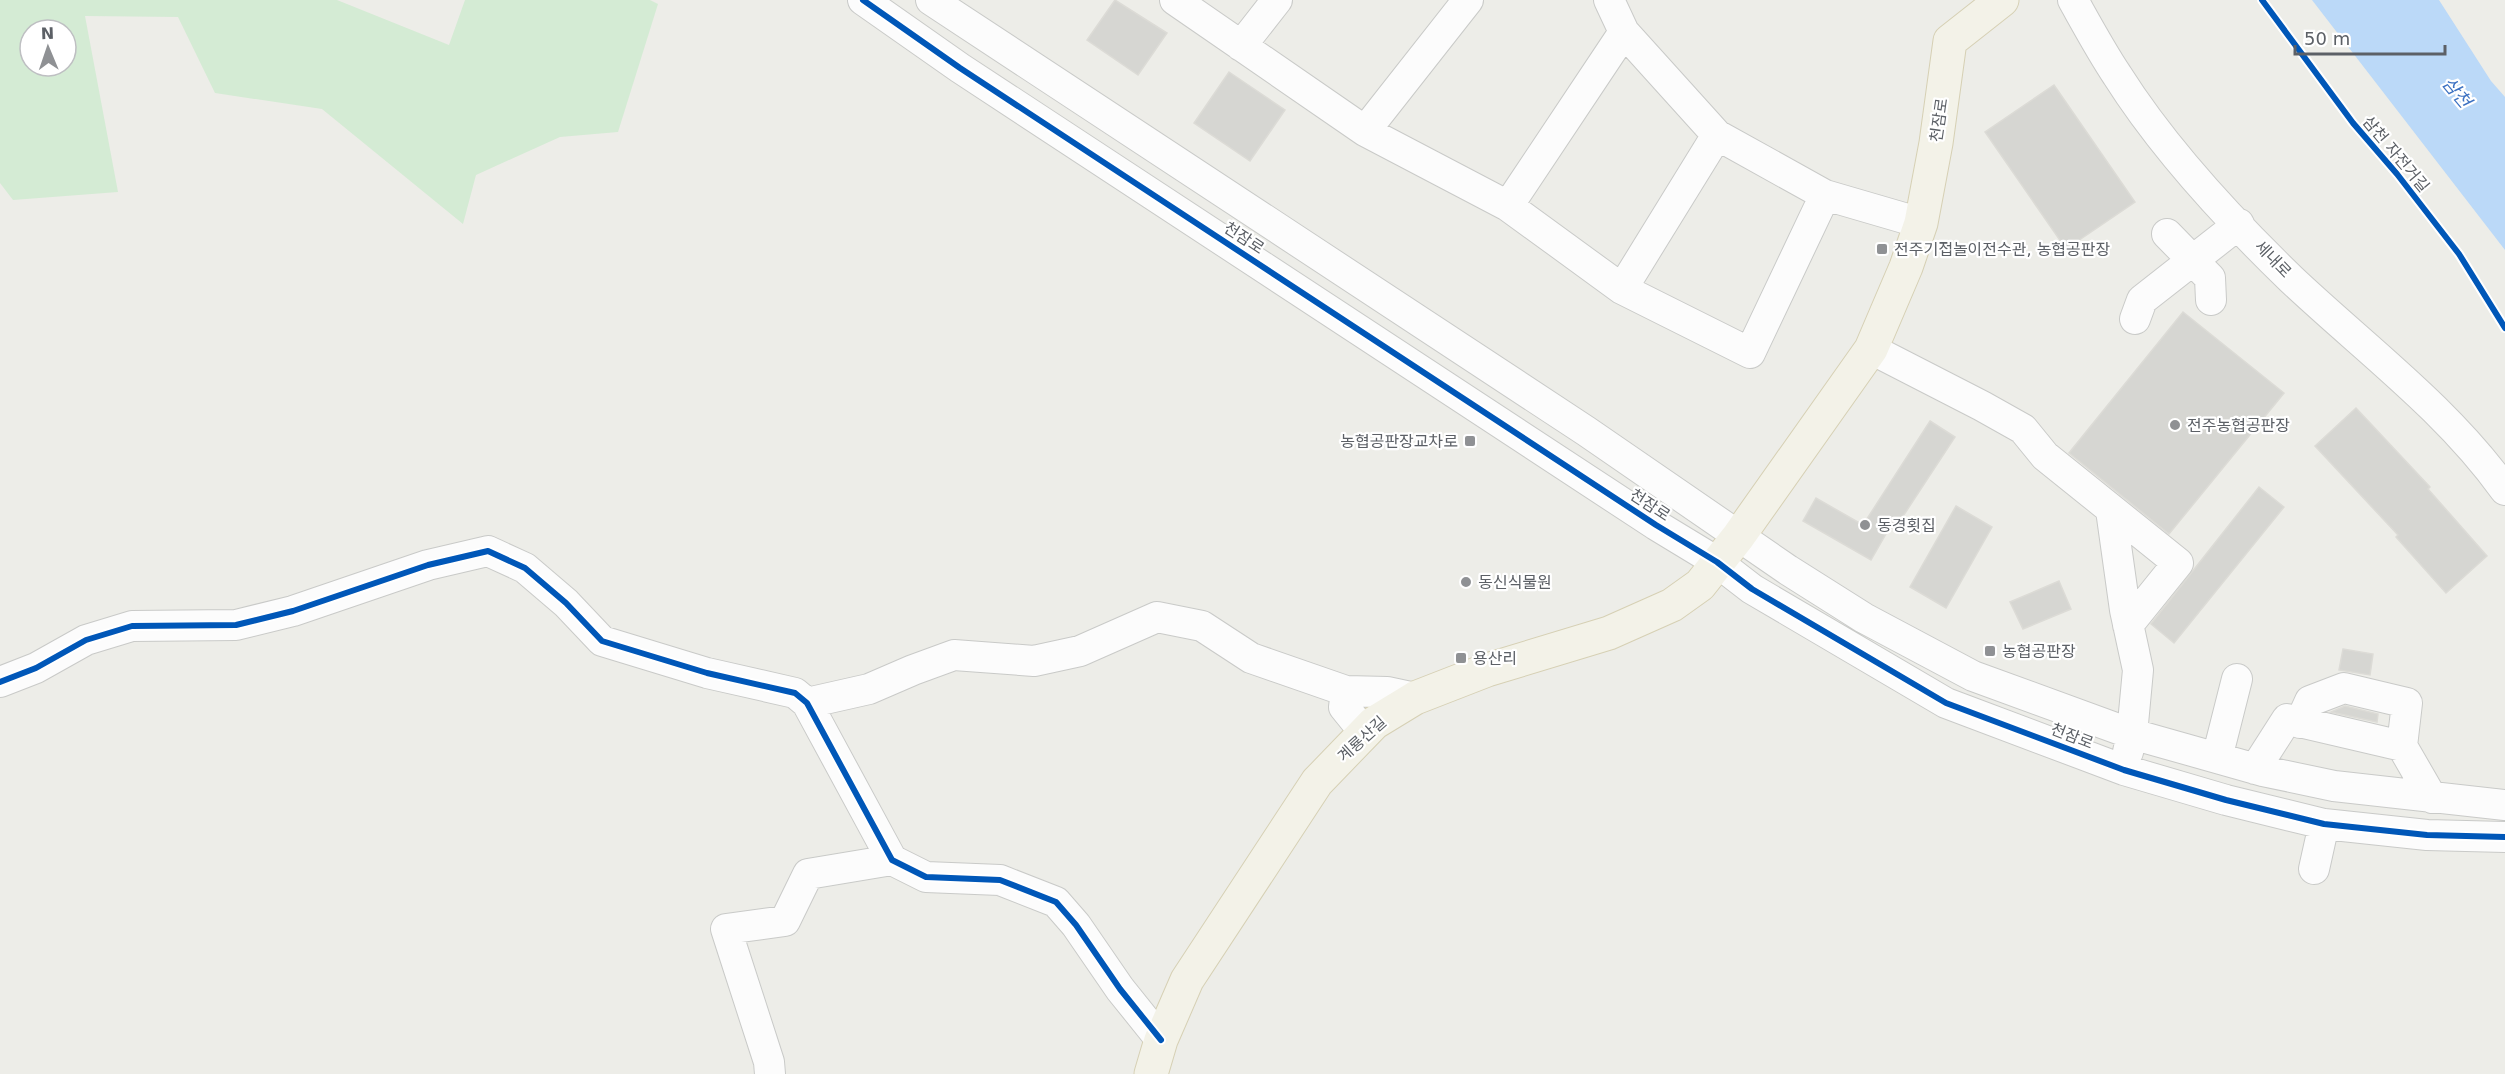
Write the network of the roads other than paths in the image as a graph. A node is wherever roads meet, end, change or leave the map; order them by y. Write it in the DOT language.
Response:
graph roads {
  1 [pos="863,0"];
  2 [pos="1175,0"];
  3 [pos="1277,0"];
  4 [pos="1468,0"];
  5 [pos="1609,0"];
  6 [pos="2002,0"];
  7 [pos="2073,0"];
  8 [pos="948,5"];
  9 [pos="1624,32"];
  10 [pos="924,45"];
  11 [pos="1240,46"];
  12 [pos="1365,131"];
  13 [pos="1717,135"];
  14 [pos="1825,195"];
  15 [pos="1508,206"];
  16 [pos="1920,223"];
  17 [pos="2239,224"];
  18 [pos="2167,234"];
  19 [pos="2194,261"];
  20 [pos="1622,289"];
  21 [pos="2211,300"];
  22 [pos="2135,319"];
  23 [pos="1871,349"];
  24 [pos="2505,490"];
  25 [pos="2111,510"];
  26 [pos="1738,537"];
  27 [pos="1718,562"];
  28 [pos="2128,625"];
  29 [pos="2237,679"];
  30 [pos="0,682"];
  31 [pos="1346,691"];
  32 [pos="1415,698"];
  33 [pos="807,703"];
  34 [pos="2300,723"];
  35 [pos="1365,733"];
  36 [pos="2132,734"];
  37 [pos="2402,746"];
  38 [pos="2217,758"];
  39 [pos="2255,769"];
  40 [pos="2124,770"];
  41 [pos="2432,798"];
  42 [pos="2505,805"];
  43 [pos="2325,824"];
  44 [pos="2505,837"];
  45 [pos="892,860"];
  46 [pos="2314,869"];
  47 [pos="1161,1040"];
  48 [pos="770,1074"];
  49 [pos="1151,1074"];
  1 -- 10 [label="street, 천잠로"];
  2 -- 11 [label="street"];
  3 -- 11 [label="street"];
  4 -- 12 [label="street"];
  5 -- 9 [label="street"];
  6 -- 16 [label="main road, 천잠로"];
  7 -- 17 [label="street, 세내로"];
  8 -- 10 [label="street"];
  8 -- 26 [label="street, 천잠로"];
  9 -- 13 [label="street"];
  9 -- 15 [label="street"];
  10 -- 27 [label="street, 천잠로"];
  11 -- 12 [label="street"];
  12 -- 15 [label="street"];
  13 -- 14 [label="street"];
  13 -- 20 [label="street"];
  14 -- 16 [label="street"];
  14 -- 20 [label="street"];
  15 -- 20 [label="street"];
  16 -- 23 [label="main road, 천잠로"];
  17 -- 19 [label="street"];
  17 -- 24 [label="street, 세내로"];
  18 -- 19 [label="street"];
  19 -- 21 [label="street"];
  19 -- 22 [label="street"];
  23 -- 25 [label="street"];
  23 -- 26 [label="main road, 천잠로"];
  25 -- 28 [label="street"];
  25 -- 28 [label="street"];
  26 -- 27 [label="main road, 계룡산길"];
  26 -- 36 [label="street, 천잠로"];
  27 -- 32 [label="main road, 계룡산길"];
  27 -- 40 [label="street, 천잠로"];
  28 -- 36 [label="street"];
  29 -- 38 [label="street"];
  30 -- 33 [label="street"];
  31 -- 32 [label="street"];
  31 -- 33 [label="street"];
  31 -- 35 [label="street"];
  32 -- 35 [label="main road, 계룡산길"];
  33 -- 45 [label="street"];
  34 -- 37 [label="street"];
  34 -- 37 [label="street"];
  34 -- 39 [label="street"];
  35 -- 47 [label="main road, 계룡산길"];
  36 -- 38 [label="street, 천잠로"];
  36 -- 40 [label="street"];
  37 -- 41 [label="street"];
  38 -- 39 [label="street, 천잠로"];
  39 -- 41 [label="street, 천잠로"];
  40 -- 43 [label="street, 천잠로"];
  41 -- 42 [label="street, 천잠로"];
  43 -- 44 [label="street, 천잠로"];
  43 -- 46 [label="street"];
  45 -- 47 [label="street"];
  45 -- 48 [label="street"];
  47 -- 49 [label="main road, 계룡산길"];
}
